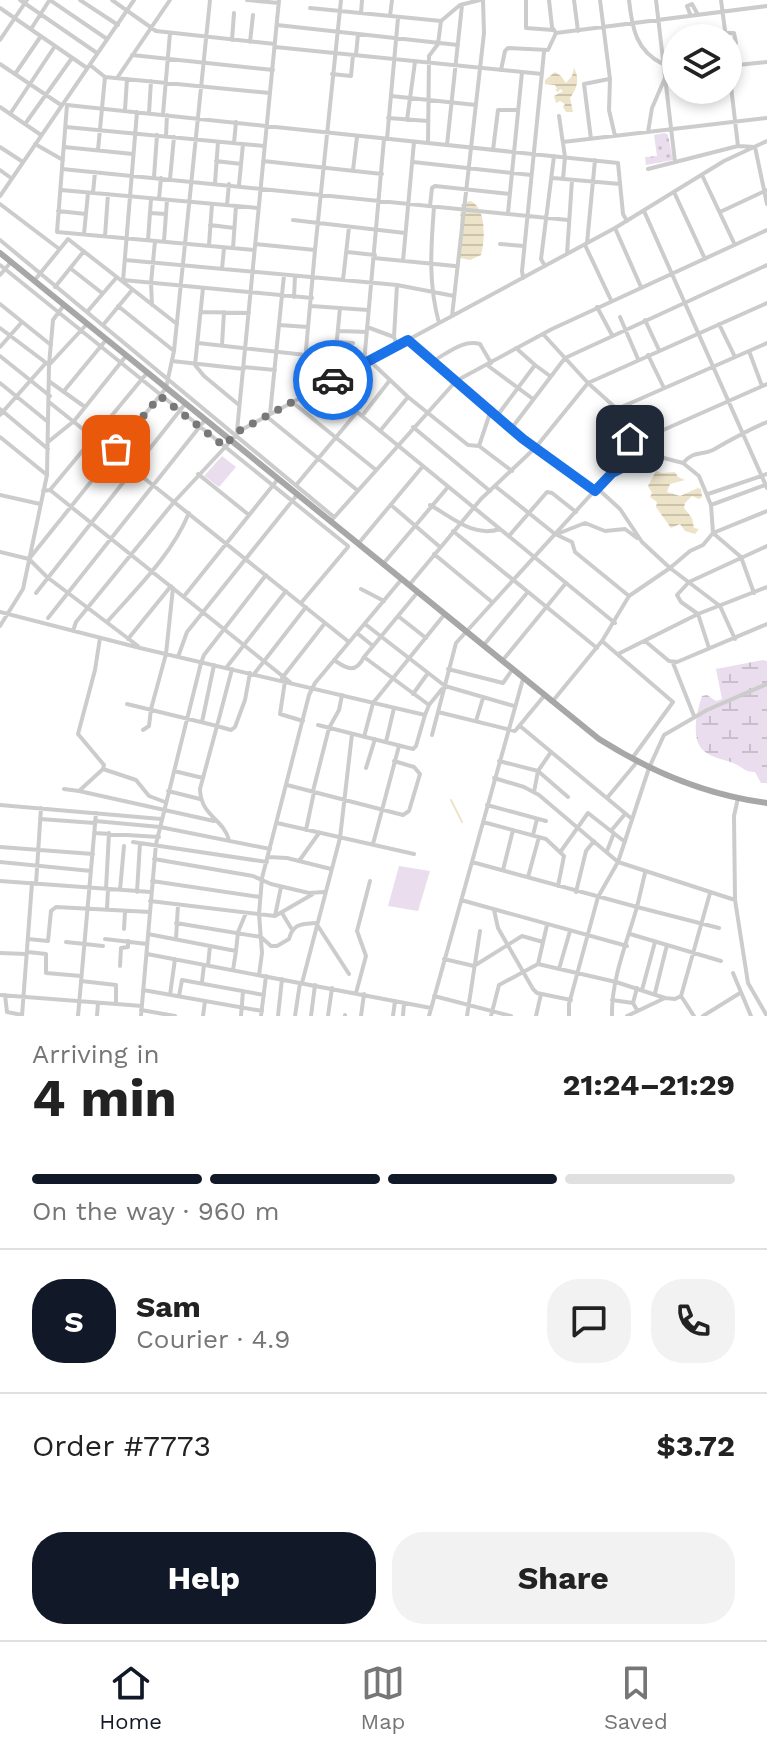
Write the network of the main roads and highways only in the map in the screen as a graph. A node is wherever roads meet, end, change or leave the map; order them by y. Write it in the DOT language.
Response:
graph roads {
  1 [pos="0,253"];
  2 [pos="767,803"];
  1 -- 2 [label="main road"];
}
